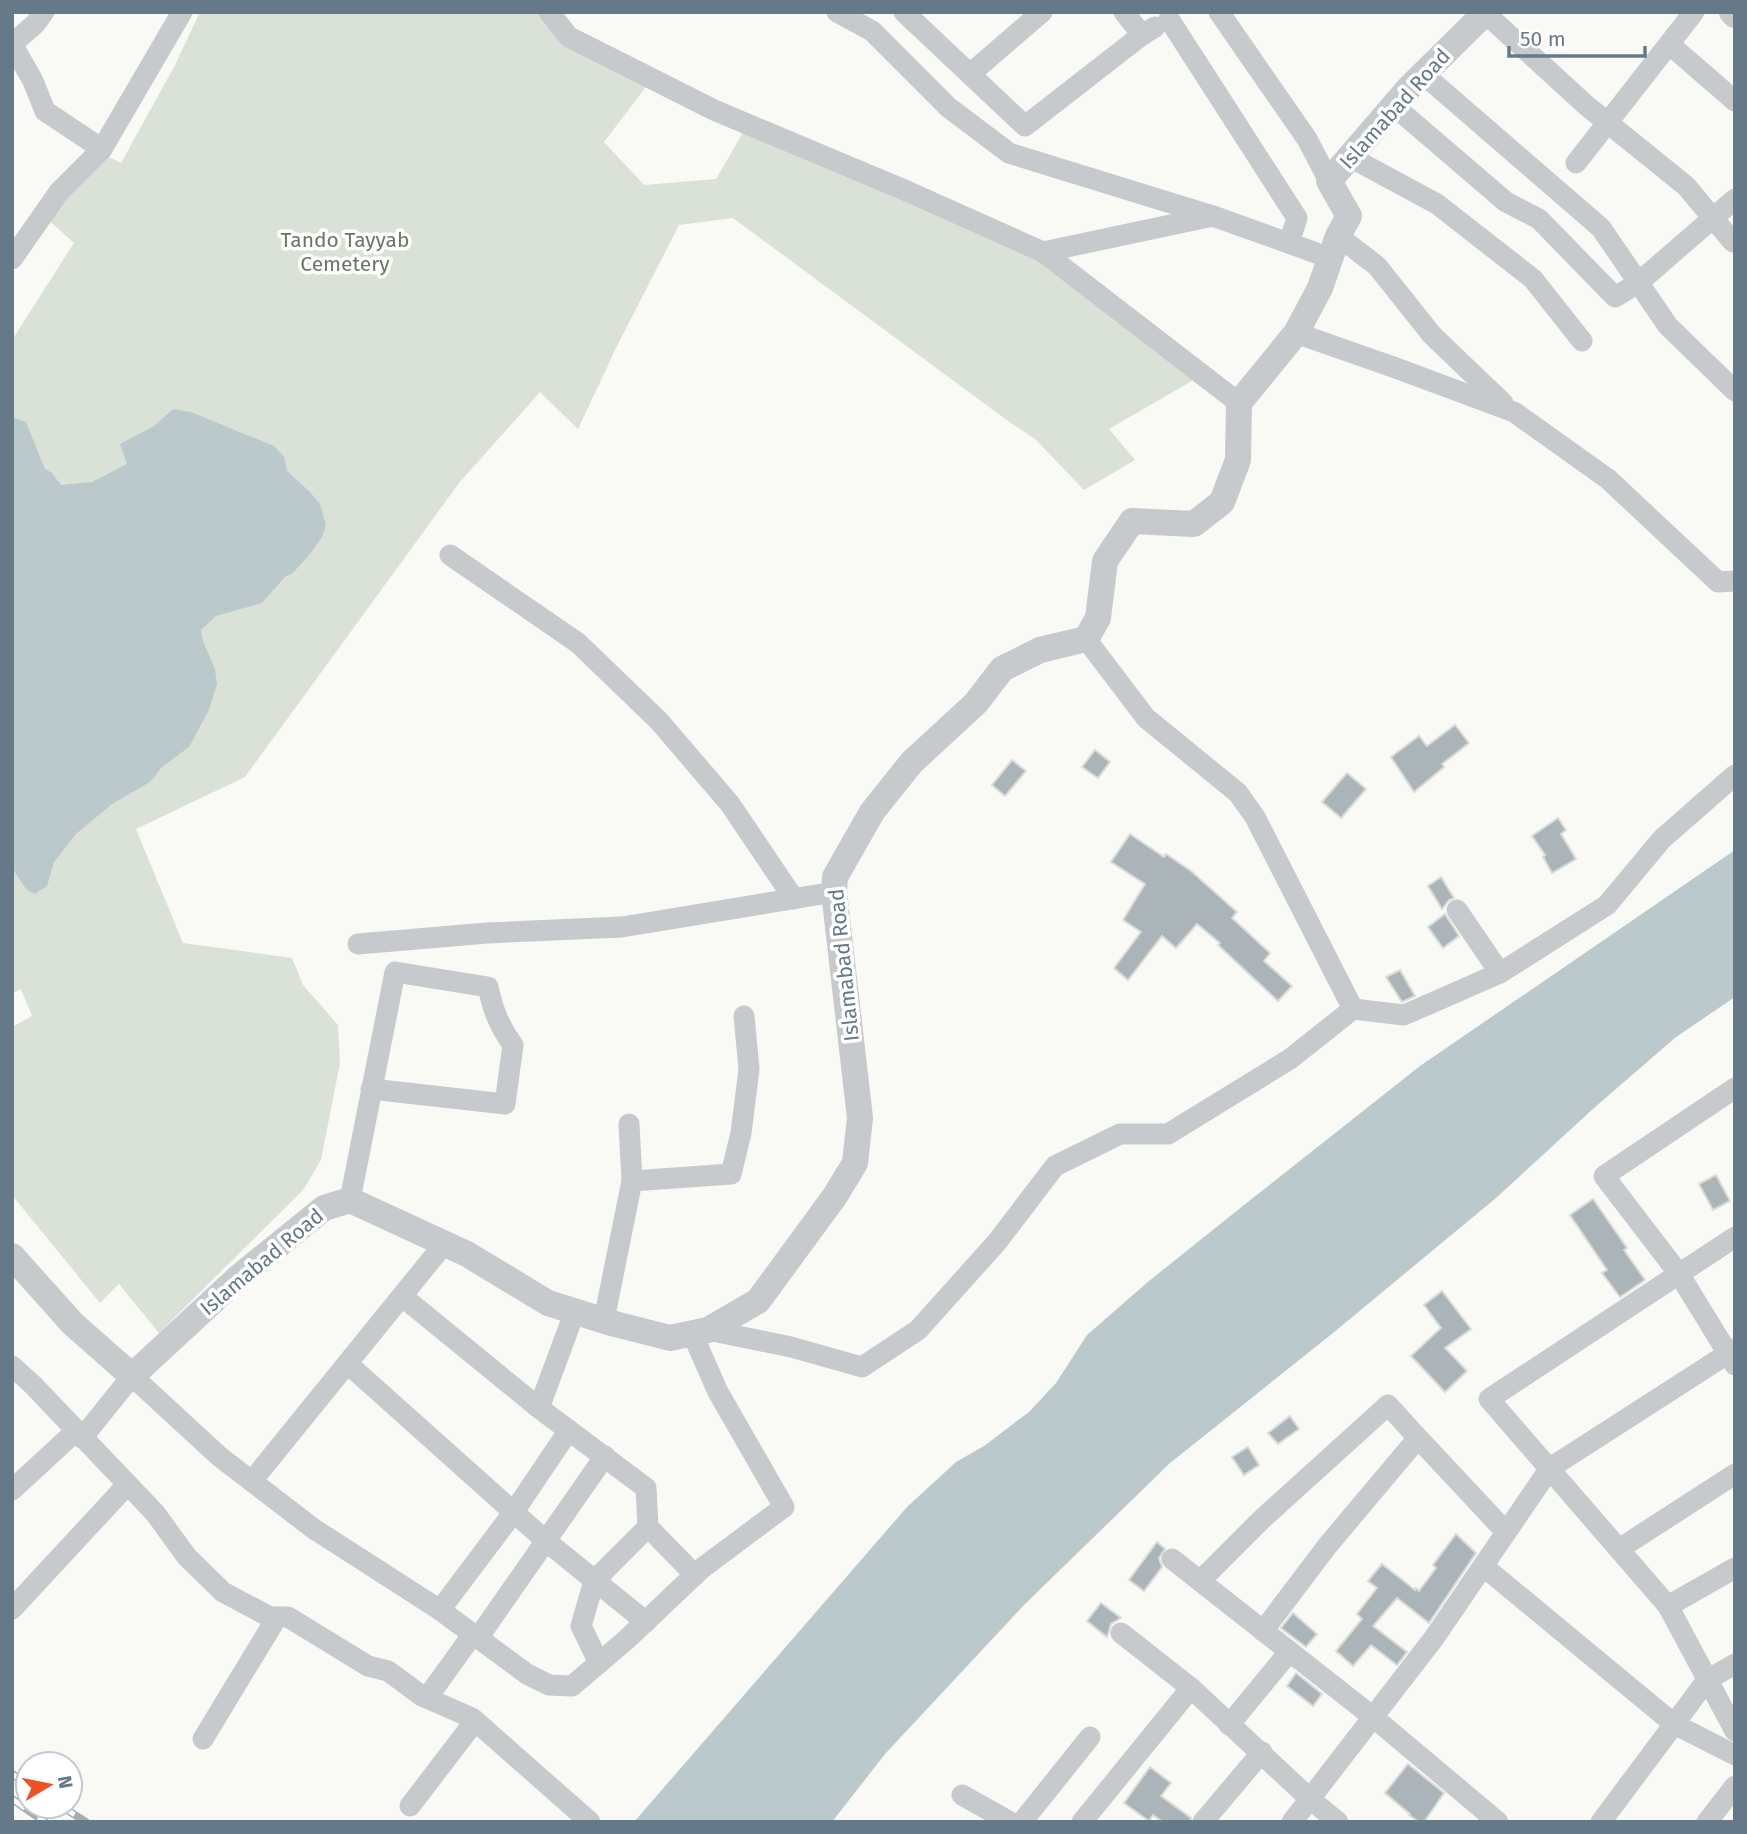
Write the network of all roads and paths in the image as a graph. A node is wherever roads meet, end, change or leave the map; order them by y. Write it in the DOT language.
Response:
graph roads {
  1 [pos="44,12"];
  2 [pos="182,12"];
  3 [pos="549,12"];
  4 [pos="837,12"];
  5 [pos="1042,12"];
  6 [pos="1124,12"];
  7 [pos="1219,12"];
  8 [pos="1694,12"];
  9 [pos="907,13"];
  10 [pos="1485,13"];
  11 [pos="1176,16"];
  12 [pos="1142,35"];
  13 [pos="12,44"];
  14 [pos="1669,44"];
  15 [pos="970,74"];
  16 [pos="1423,74"];
  17 [pos="1735,101"];
  18 [pos="1394,106"];
  19 [pos="1608,123"];
  20 [pos="102,149"];
  21 [pos="1350,157"];
  22 [pos="1576,163"];
  23 [pos="1329,181"];
  24 [pos="1735,199"];
  25 [pos="1213,216"];
  26 [pos="1712,217"];
  27 [pos="1733,242"];
  28 [pos="1289,243"];
  29 [pos="1334,247"];
  30 [pos="15,252"];
  31 [pos="1043,252"];
  32 [pos="1638,283"];
  33 [pos="1296,333"];
  34 [pos="1582,341"];
  35 [pos="1735,391"];
  36 [pos="1239,403"];
  37 [pos="1514,412"];
  38 [pos="450,555"];
  39 [pos="1735,581"];
  40 [pos="1086,639"];
  41 [pos="1735,775"];
  42 [pos="834,892"];
  43 [pos="794,899"];
  44 [pos="1457,910"];
  45 [pos="358,944"];
  46 [pos="1500,973"];
  47 [pos="1353,1009"];
  48 [pos="744,1016"];
  49 [pos="371,1089"];
  50 [pos="1731,1098"];
  51 [pos="629,1124"];
  52 [pos="632,1181"];
  53 [pos="350,1200"];
  54 [pos="1735,1237"];
  55 [pos="444,1244"];
  56 [pos="12,1256"];
  57 [pos="1679,1274"];
  58 [pos="403,1297"];
  59 [pos="575,1311"];
  60 [pos="604,1320"];
  61 [pos="700,1331"];
  62 [pos="1733,1356"];
  63 [pos="348,1364"];
  64 [pos="12,1366"];
  65 [pos="132,1376"];
  66 [pos="539,1408"];
  67 [pos="569,1430"];
  68 [pos="79,1435"];
  69 [pos="1418,1438"];
  70 [pos="605,1456"];
  71 [pos="1550,1468"];
  72 [pos="1735,1474"];
  73 [pos="252,1481"];
  74 [pos="127,1485"];
  75 [pos="12,1490"];
  76 [pos="513,1513"];
  77 [pos="648,1527"];
  78 [pos="1506,1532"];
  79 [pos="546,1541"];
  80 [pos="1619,1549"];
  81 [pos="1172,1559"];
  82 [pos="1483,1566"];
  83 [pos="1735,1567"];
  84 [pos="695,1574"];
  85 [pos="594,1581"];
  86 [pos="1200,1581"];
  87 [pos="1668,1606"];
  88 [pos="12,1609"];
  89 [pos="440,1610"];
  90 [pos="276,1617"];
  91 [pos="646,1622"];
  92 [pos="1263,1631"];
  93 [pos="1121,1633"];
  94 [pos="475,1636"];
  95 [pos="1289,1651"];
  96 [pos="599,1663"];
  97 [pos="1735,1664"];
  98 [pos="1707,1680"];
  99 [pos="1191,1688"];
  100 [pos="427,1698"];
  101 [pos="1373,1717"];
  102 [pos="475,1721"];
  103 [pos="1674,1724"];
  104 [pos="1229,1725"];
  105 [pos="1735,1731"];
  106 [pos="1090,1737"];
  107 [pos="203,1739"];
  108 [pos="1262,1752"];
  109 [pos="1735,1755"];
  110 [pos="1735,1786"];
  111 [pos="962,1795"];
  112 [pos="1310,1799"];
  113 [pos="410,1806"];
  114 [pos="989,1816"];
  115 [pos="577,1818"];
  116 [pos="1010,1822"];
  117 [pos="1022,1822"];
  118 [pos="1082,1822"];
  119 [pos="1203,1822"];
  120 [pos="1292,1822"];
  121 [pos="1338,1822"];
  122 [pos="1498,1822"];
  123 [pos="1601,1822"];
  124 [pos="1707,1822"];
  1 -- 13 [label="street"];
  2 -- 20 [label="street"];
  3 -- 31 [label="street"];
  4 -- 25 [label="street"];
  5 -- 15 [label="street"];
  6 -- 12 [label="street"];
  7 -- 23 [label="street"];
  8 -- 14 [label="street"];
  9 -- 15 [label="street"];
  10 -- 16 [label="street, Islamabad Road"];
  10 -- 19 [label="street"];
  11 -- 12 [label="street"];
  11 -- 28 [label="street"];
  12 -- 15 [label="street"];
  13 -- 20 [label="street"];
  14 -- 17 [label="street"];
  14 -- 19 [label="street"];
  16 -- 18 [label="street, Islamabad Road"];
  16 -- 32 [label="street"];
  18 -- 21 [label="street, Islamabad Road"];
  18 -- 32 [label="street"];
  19 -- 22 [label="street"];
  19 -- 26 [label="street"];
  20 -- 30 [label="street"];
  21 -- 23 [label="street, Islamabad Road"];
  21 -- 34 [label="street"];
  23 -- 29 [label="street, Islamabad Road"];
  24 -- 26 [label="street"];
  25 -- 28 [label="street"];
  25 -- 31 [label="street"];
  26 -- 27 [label="street"];
  26 -- 32 [label="street"];
  28 -- 29 [label="street"];
  29 -- 33 [label="street, Islamabad Road"];
  29 -- 37 [label="street"];
  31 -- 36 [label="street"];
  32 -- 35 [label="street"];
  33 -- 36 [label="street, Islamabad Road"];
  33 -- 37 [label="street"];
  36 -- 40 [label="street"];
  37 -- 39 [label="street"];
  38 -- 43 [label="street"];
  40 -- 42 [label="street, Islamabad Road"];
  40 -- 47 [label="street"];
  41 -- 46 [label="street"];
  42 -- 43 [label="street"];
  42 -- 61 [label="street, Islamabad Road"];
  43 -- 45 [label="street"];
  44 -- 46 [label="street"];
  46 -- 47 [label="street"];
  47 -- 61 [label="street"];
  48 -- 52 [label="street"];
  49 -- 49 [label="street"];
  49 -- 53 [label="street"];
  50 -- 57 [label="street"];
  51 -- 52 [label="street"];
  52 -- 60 [label="street"];
  53 -- 55 [label="street, Islamabad Road"];
  53 -- 65 [label="street, Islamabad Road"];
  54 -- 57 [label="street"];
  55 -- 58 [label="street"];
  55 -- 59 [label="street, Islamabad Road"];
  56 -- 65 [label="street"];
  57 -- 62 [label="street"];
  57 -- 71 [label="street"];
  58 -- 63 [label="street"];
  58 -- 66 [label="street"];
  59 -- 60 [label="street, Islamabad Road"];
  59 -- 66 [label="street"];
  60 -- 61 [label="street, Islamabad Road"];
  61 -- 84 [label="street"];
  62 -- 71 [label="street"];
  63 -- 73 [label="street"];
  63 -- 76 [label="street"];
  64 -- 68 [label="street"];
  65 -- 68 [label="street"];
  65 -- 73 [label="street"];
  66 -- 67 [label="street"];
  67 -- 70 [label="street"];
  67 -- 76 [label="street"];
  68 -- 74 [label="street"];
  68 -- 75 [label="street"];
  69 -- 78 [label="street"];
  69 -- 86 [label="street"];
  69 -- 92 [label="street"];
  70 -- 77 [label="street"];
  70 -- 79 [label="street"];
  71 -- 78 [label="street"];
  71 -- 80 [label="street"];
  72 -- 80 [label="street"];
  73 -- 89 [label="street"];
  74 -- 88 [label="street"];
  74 -- 90 [label="street"];
  76 -- 79 [label="street"];
  76 -- 89 [label="street"];
  77 -- 84 [label="street"];
  77 -- 85 [label="street"];
  78 -- 82 [label="street"];
  79 -- 85 [label="street"];
  79 -- 94 [label="street"];
  80 -- 87 [label="street"];
  81 -- 86 [label="street"];
  82 -- 101 [label="street"];
  82 -- 103 [label="street"];
  83 -- 87 [label="street"];
  84 -- 91 [label="street"];
  85 -- 91 [label="street"];
  85 -- 96 [label="street"];
  86 -- 92 [label="street"];
  87 -- 98 [label="street"];
  89 -- 94 [label="street"];
  90 -- 100 [label="street"];
  90 -- 107 [label="street"];
  91 -- 96 [label="street"];
  92 -- 95 [label="street"];
  93 -- 99 [label="street"];
  94 -- 96 [label="street"];
  94 -- 100 [label="street"];
  95 -- 101 [label="street"];
  95 -- 104 [label="street"];
  97 -- 98 [label="street"];
  98 -- 103 [label="street"];
  98 -- 105 [label="street"];
  99 -- 104 [label="street"];
  99 -- 118 [label="street"];
  100 -- 102 [label="street"];
  101 -- 112 [label="street"];
  101 -- 122 [label="street"];
  102 -- 113 [label="street"];
  102 -- 115 [label="street"];
  103 -- 109 [label="street"];
  103 -- 123 [label="street"];
  104 -- 108 [label="street"];
  106 -- 117 [label="street"];
  108 -- 112 [label="street"];
  108 -- 119 [label="street"];
  110 -- 124 [label="street"];
  111 -- 114 [label="street"];
  112 -- 120 [label="street"];
  112 -- 121 [label="street"];
  114 -- 116 [label="street"];
}
